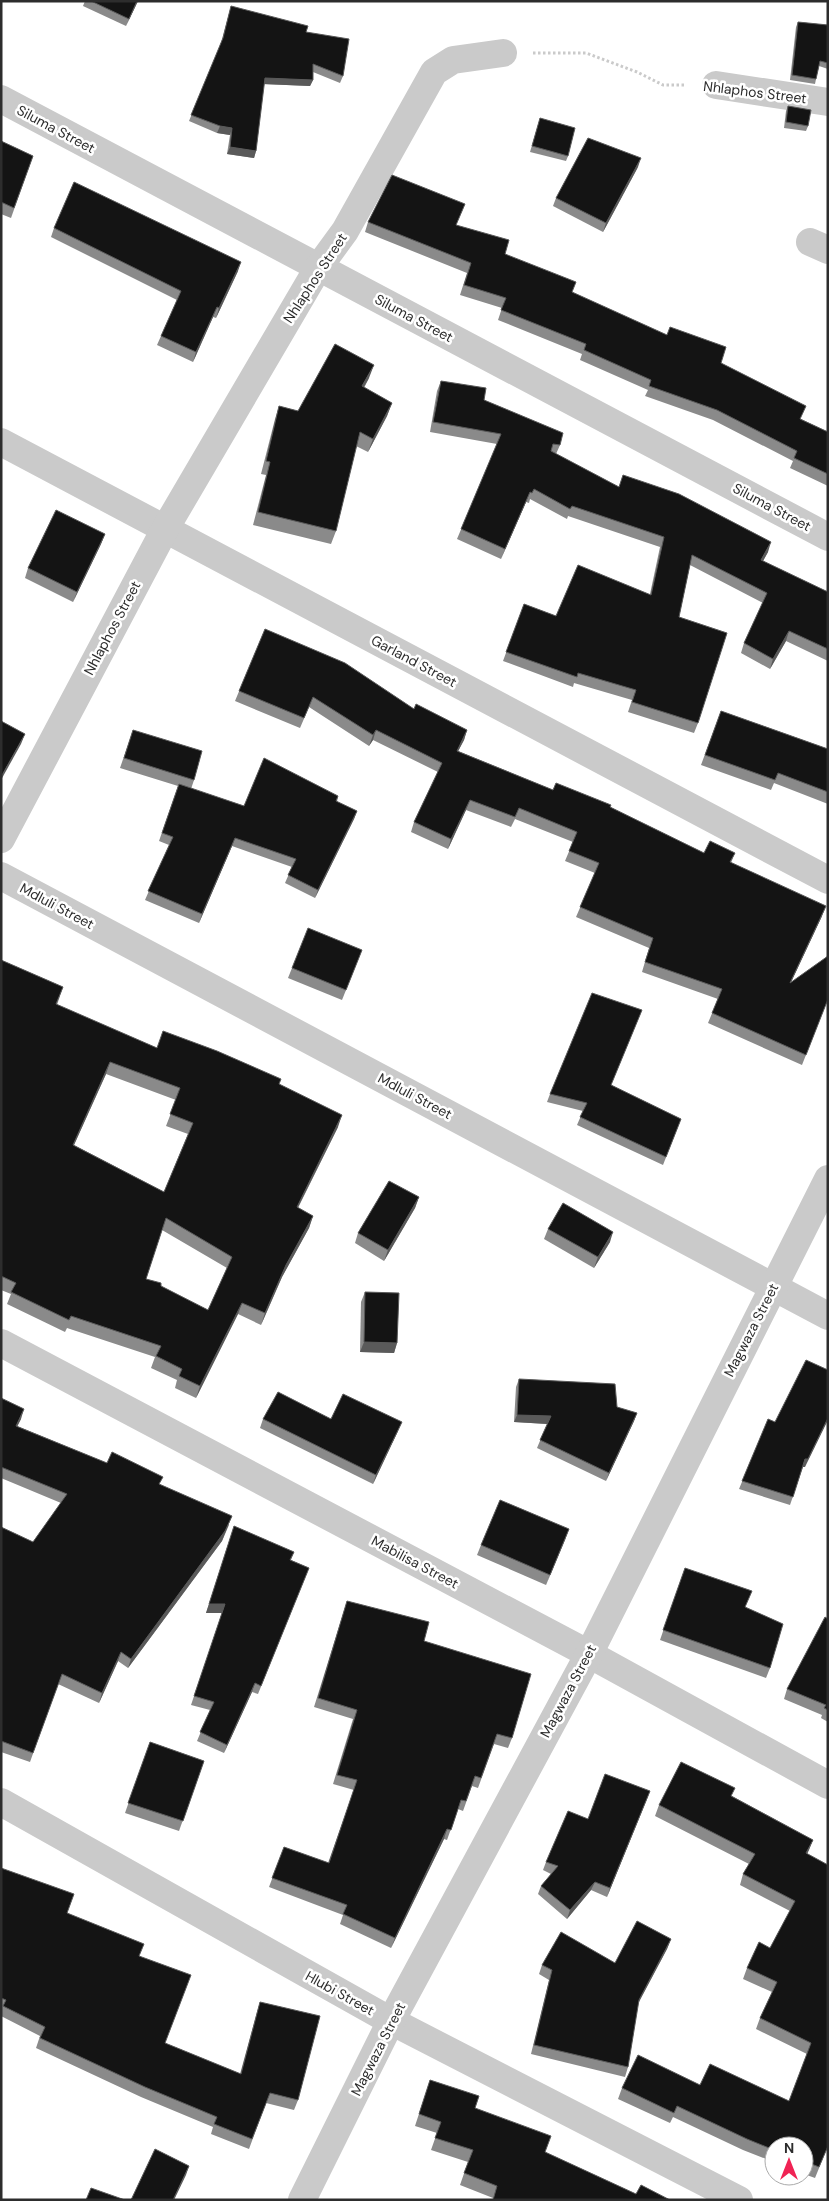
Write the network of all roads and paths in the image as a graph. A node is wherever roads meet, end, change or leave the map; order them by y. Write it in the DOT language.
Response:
graph roads {
  1 [pos="503,53"];
  2 [pos="716,84"];
  3 [pos="1,99"];
  4 [pos="828,102"];
  5 [pos="318,268"];
  6 [pos="1,442"];
  7 [pos="165,529"];
  8 [pos="828,537"];
  9 [pos="1,839"];
  10 [pos="1,876"];
  11 [pos="828,880"];
  12 [pos="828,1179"];
  13 [pos="773,1286"];
  14 [pos="828,1316"];
  15 [pos="1,1343"];
  16 [pos="589,1654"];
  17 [pos="828,1785"];
  18 [pos="1,1802"];
  19 [pos="391,2021"];
  20 [pos="302,2200"];
  21 [pos="739,2200"];
  1 -- 2 [label="path, Nhlaphos Street"];
  1 -- 5 [label="street, Nhlaphos Street"];
  2 -- 4 [label="street, Nhlaphos Street"];
  3 -- 5 [label="street, Siluma Street"];
  5 -- 7 [label="street, Nhlaphos Street"];
  5 -- 8 [label="street, Siluma Street"];
  6 -- 7 [label="street, Garland Street"];
  7 -- 9 [label="street, Nhlaphos Street"];
  7 -- 11 [label="street, Garland Street"];
  10 -- 13 [label="street, Mdluli Street"];
  12 -- 13 [label="street, Magwaza Street"];
  13 -- 14 [label="street, Mdluli Street"];
  13 -- 16 [label="street, Magwaza Street"];
  15 -- 16 [label="street, Mabilisa Street"];
  16 -- 17 [label="street, Mabilisa Street"];
  16 -- 19 [label="street, Magwaza Street"];
  18 -- 19 [label="street, Hlubi Street"];
  19 -- 20 [label="street, Magwaza Street"];
  19 -- 21 [label="street, Hlubi Street"];
}
